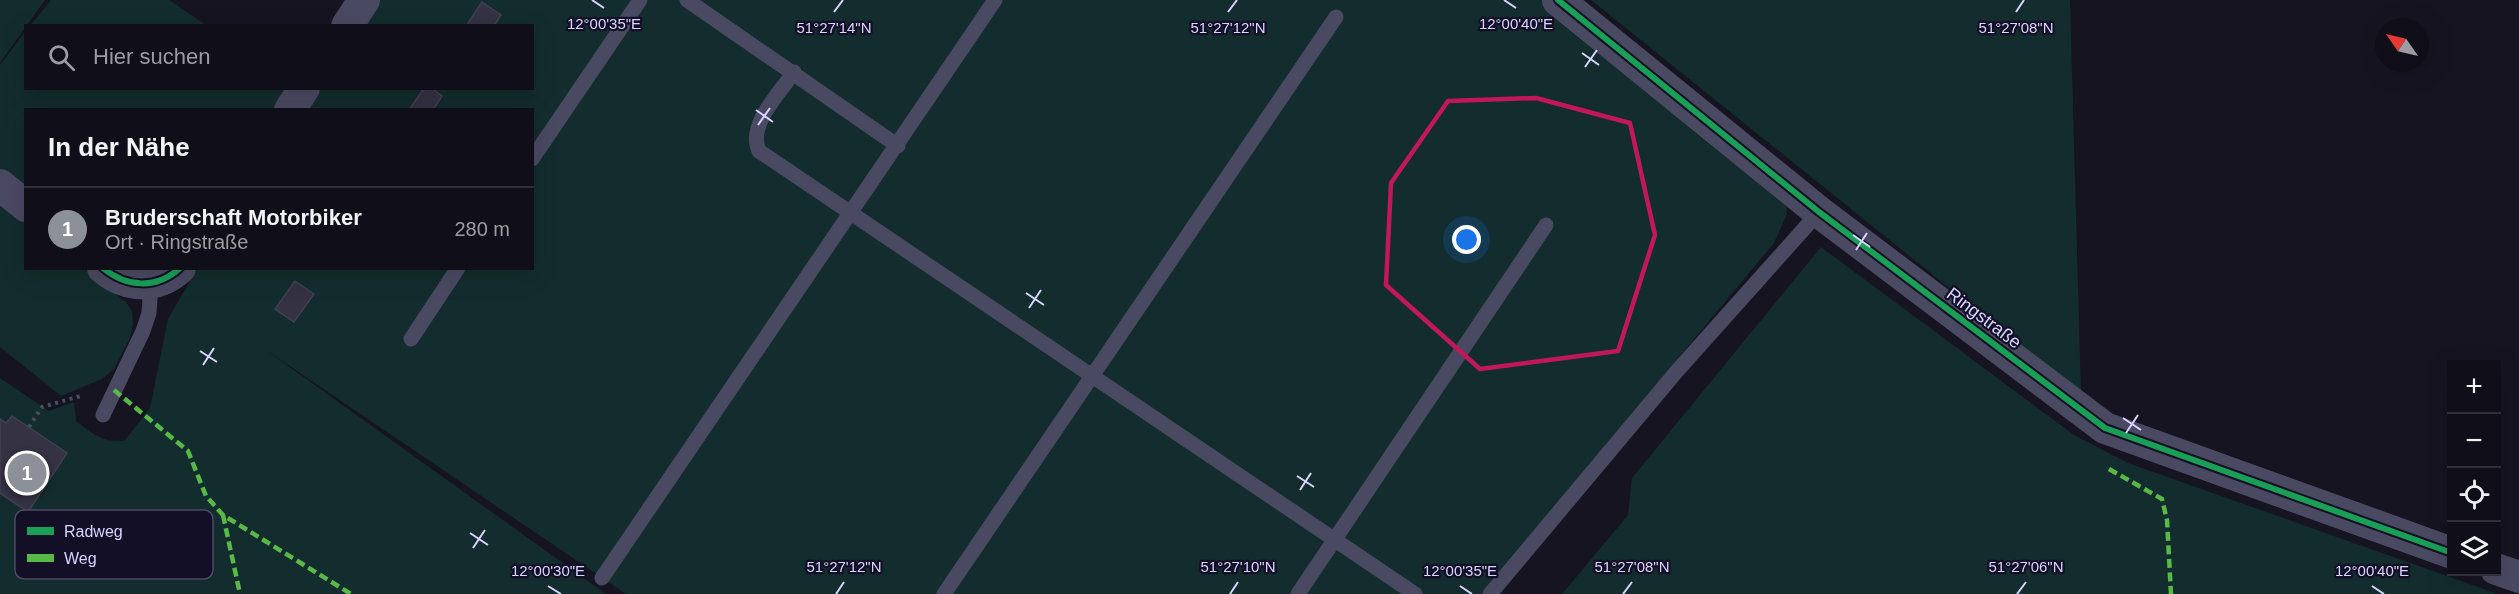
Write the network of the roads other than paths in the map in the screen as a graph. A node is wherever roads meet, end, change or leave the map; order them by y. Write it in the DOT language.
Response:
graph roads {
  1 [pos="364,0"];
  2 [pos="640,0"];
  3 [pos="687,0"];
  4 [pos="995,0"];
  5 [pos="1558,0"];
  6 [pos="1336,17"];
  7 [pos="348,24"];
  8 [pos="794,72"];
  9 [pos="303,90"];
  10 [pos="291,108"];
  11 [pos="898,146"];
  12 [pos="534,156"];
  13 [pos="0,185"];
  14 [pos="24,204"];
  15 [pos="1819,212"];
  16 [pos="850,215"];
  17 [pos="1546,225"];
  18 [pos="104,270"];
  19 [pos="178,270"];
  20 [pos="457,270"];
  21 [pos="151,284"];
  22 [pos="411,339"];
  23 [pos="1092,376"];
  24 [pos="103,415"];
  25 [pos="1334,540"];
  26 [pos="2447,552"];
  27 [pos="2501,571"];
  28 [pos="2519,577"];
  29 [pos="602,578"];
  30 [pos="944,594"];
  31 [pos="1298,594"];
  32 [pos="1415,594"];
  33 [pos="1490,594"];
  1 -- 7 [label="street"];
  2 -- 12 [label="lane"];
  3 -- 8 [label="lane"];
  4 -- 11 [label="lane"];
  5 -- 15 [label="street, Ringstraße"];
  6 -- 23 [label="lane"];
  8 -- 11 [label="lane"];
  8 -- 16 [label="lane"];
  9 -- 10 [label="street"];
  11 -- 16 [label="lane"];
  13 -- 14 [label="street"];
  15 -- 26 [label="street, Ringstraße"];
  15 -- 33 [label="lane"];
  16 -- 23 [label="lane"];
  16 -- 29 [label="lane"];
  17 -- 25 [label="lane"];
  18 -- 21 [label="street"];
  19 -- 21 [label="street"];
  20 -- 22 [label="lane"];
  21 -- 24 [label="lane"];
  23 -- 25 [label="lane"];
  23 -- 30 [label="lane"];
  25 -- 31 [label="lane"];
  25 -- 32 [label="lane"];
  27 -- 28 [label="street"];
}
